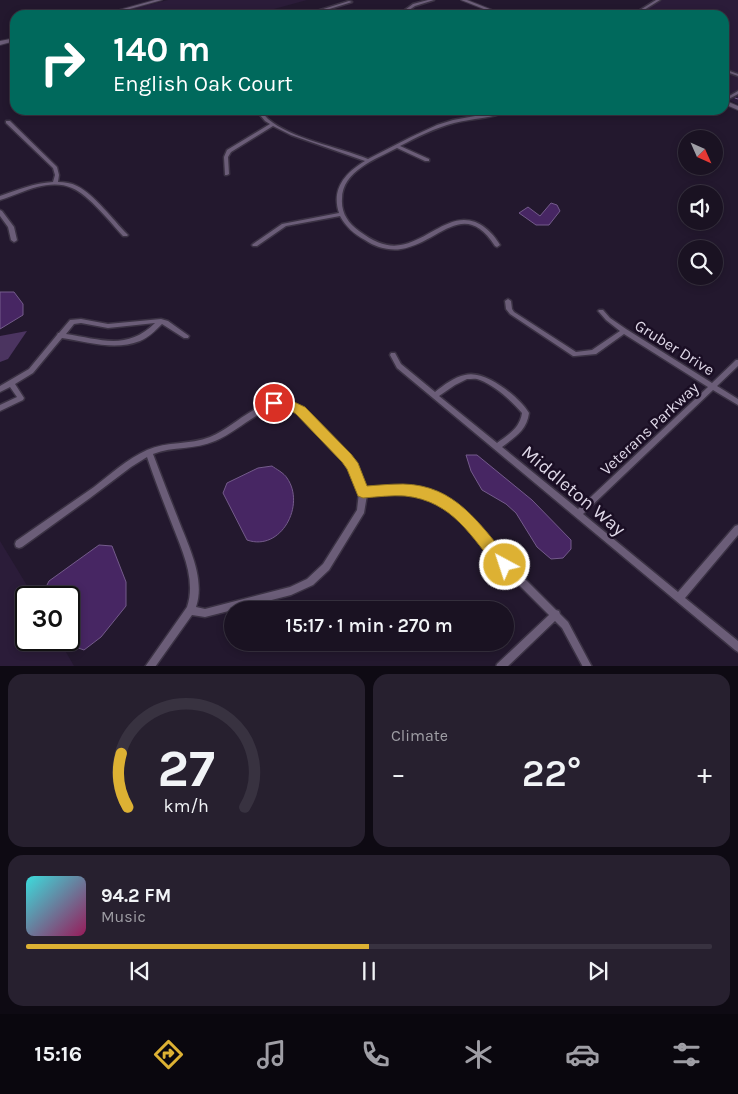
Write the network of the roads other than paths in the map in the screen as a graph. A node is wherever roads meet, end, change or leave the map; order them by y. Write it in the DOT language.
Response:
graph roads {
  1 [pos="160,0"];
  2 [pos="168,0"];
  3 [pos="432,0"];
  4 [pos="455,0"];
  5 [pos="463,0"];
  6 [pos="658,0"];
  7 [pos="425,1"];
  8 [pos="350,2"];
  9 [pos="125,10"];
  10 [pos="127,10"];
  11 [pos="323,10"];
  12 [pos="410,10"];
  13 [pos="482,10"];
  14 [pos="489,10"];
  15 [pos="642,10"];
  16 [pos="263,115"];
  17 [pos="489,115"];
  18 [pos="8,122"];
  19 [pos="272,125"];
  20 [pos="397,146"];
  21 [pos="427,160"];
  22 [pos="369,161"];
  23 [pos="227,174"];
  24 [pos="55,184"];
  25 [pos="0,198"];
  26 [pos="0,212"];
  27 [pos="342,214"];
  28 [pos="126,235"];
  29 [pos="14,240"];
  30 [pos="255,245"];
  31 [pos="497,245"];
  32 [pos="508,301"];
  33 [pos="601,312"];
  34 [pos="161,321"];
  35 [pos="624,331"];
  36 [pos="60,335"];
  37 [pos="186,336"];
  38 [pos="393,355"];
  39 [pos="738,362"];
  40 [pos="12,383"];
  41 [pos="713,386"];
  42 [pos="0,389"];
  43 [pos="435,395"];
  44 [pos="738,402"];
  45 [pos="0,408"];
  46 [pos="497,447"];
  47 [pos="149,452"];
  48 [pos="363,492"];
  49 [pos="578,514"];
  50 [pos="738,530"];
  51 [pos="19,544"];
  52 [pos="679,598"];
  53 [pos="190,610"];
  54 [pos="556,614"];
  55 [pos="738,647"];
  56 [pos="149,666"];
  57 [pos="500,666"];
  58 [pos="588,666"];
  1 -- 9 [label="main road"];
  2 -- 10 [label="main road"];
  3 -- 7 [label="street"];
  4 -- 13 [label="main road"];
  5 -- 14 [label="main road"];
  6 -- 15 [label="street"];
  7 -- 12 [label="street"];
  8 -- 11 [label="street"];
  16 -- 19 [label="street"];
  17 -- 20 [label="street"];
  18 -- 24 [label="street"];
  19 -- 22 [label="street"];
  19 -- 23 [label="street"];
  20 -- 21 [label="street"];
  20 -- 22 [label="street"];
  22 -- 27 [label="street"];
  24 -- 25 [label="street"];
  24 -- 28 [label="street"];
  26 -- 29 [label="street"];
  27 -- 30 [label="street"];
  27 -- 31 [label="street"];
  32 -- 35 [label="street"];
  33 -- 35 [label="street, Gruber Drive"];
  34 -- 36 [label="street"];
  34 -- 36 [label="street"];
  34 -- 37 [label="street"];
  35 -- 41 [label="street, Gruber Drive"];
  36 -- 40 [label="street"];
  38 -- 43 [label="street, Middleton Way"];
  39 -- 41 [label="street, Veterans Parkway"];
  40 -- 42 [label="street"];
  40 -- 45 [label="street"];
  41 -- 44 [label="street, Gruber Drive"];
  41 -- 49 [label="street, Veterans Parkway"];
  43 -- 46 [label="street, Middleton Way"];
  43 -- 46 [label="street"];
  46 -- 49 [label="street, Middleton Way"];
  47 -- 48 [label="street"];
  47 -- 51 [label="street"];
  47 -- 53 [label="street"];
  48 -- 53 [label="street"];
  48 -- 54 [label="street"];
  49 -- 52 [label="street, Middleton Way"];
  50 -- 52 [label="street"];
  52 -- 55 [label="street, Middleton Way"];
  53 -- 56 [label="street"];
  54 -- 57 [label="street"];
  54 -- 58 [label="street"];
}
